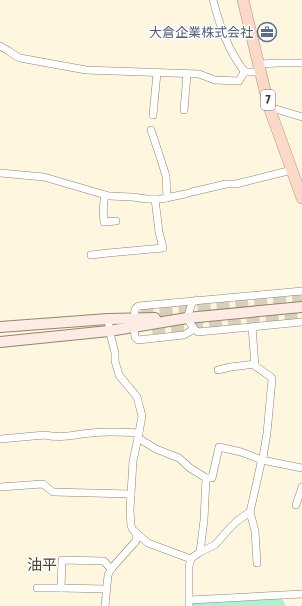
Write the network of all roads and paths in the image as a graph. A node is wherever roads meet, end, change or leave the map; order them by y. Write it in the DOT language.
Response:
graph roads {
  1 [pos="213,0"];
  2 [pos="243,0"];
  3 [pos="0,46"];
  4 [pos="302,63"];
  5 [pos="260,68"];
  6 [pos="245,72"];
  7 [pos="157,73"];
  8 [pos="187,74"];
  9 [pos="269,107"];
  10 [pos="184,110"];
  11 [pos="153,115"];
  12 [pos="302,117"];
  13 [pos="151,130"];
  14 [pos="292,170"];
  15 [pos="0,172"];
  16 [pos="105,195"];
  17 [pos="167,198"];
  18 [pos="302,198"];
  19 [pos="155,199"];
  20 [pos="116,221"];
  21 [pos="91,255"];
  22 [pos="302,291"];
  23 [pos="196,300"];
  24 [pos="302,307"];
  25 [pos="187,318"];
  26 [pos="108,319"];
  27 [pos="134,322"];
  28 [pos="302,322"];
  29 [pos="0,327"];
  30 [pos="252,327"];
  31 [pos="194,330"];
  32 [pos="109,331"];
  33 [pos="0,342"];
  34 [pos="255,364"];
  35 [pos="218,370"];
  36 [pos="138,435"];
  37 [pos="0,440"];
  38 [pos="262,460"];
  39 [pos="302,468"];
  40 [pos="206,478"];
  41 [pos="0,487"];
  42 [pos="302,487"];
  43 [pos="131,494"];
  44 [pos="296,505"];
  45 [pos="250,512"];
  46 [pos="136,533"];
  47 [pos="200,552"];
  48 [pos="191,559"];
  49 [pos="257,563"];
  50 [pos="111,569"];
  51 [pos="37,588"];
  52 [pos="61,588"];
  53 [pos="106,589"];
  54 [pos="302,594"];
  55 [pos="190,603"];
  56 [pos="106,606"];
  1 -- 6 [label="street"];
  2 -- 5 [label="main road, 7"];
  3 -- 7 [label="street"];
  4 -- 5 [label="street"];
  5 -- 6 [label="street"];
  5 -- 9 [label="main road, 7"];
  6 -- 8 [label="street"];
  7 -- 8 [label="street"];
  7 -- 11 [label="street"];
  8 -- 10 [label="street"];
  9 -- 12 [label="street"];
  9 -- 14 [label="main road, 7"];
  13 -- 17 [label="street"];
  14 -- 17 [label="street"];
  14 -- 18 [label="main road, 7"];
  15 -- 16 [label="street"];
  16 -- 19 [label="street"];
  16 -- 20 [label="street"];
  17 -- 19 [label="street"];
  19 -- 21 [label="street"];
  22 -- 23 [label="street"];
  23 -- 25 [label="street"];
  23 -- 27 [label="street"];
  24 -- 25 [label="street"];
  25 -- 27 [label="street"];
  25 -- 31 [label="street"];
  26 -- 27 [label="street"];
  26 -- 29 [label="street"];
  26 -- 32 [label="street"];
  27 -- 31 [label="street"];
  27 -- 32 [label="street"];
  28 -- 30 [label="street"];
  30 -- 31 [label="street"];
  30 -- 34 [label="street"];
  32 -- 33 [label="street"];
  32 -- 36 [label="street"];
  34 -- 35 [label="street"];
  34 -- 38 [label="street"];
  36 -- 37 [label="street"];
  36 -- 40 [label="street"];
  36 -- 43 [label="street"];
  38 -- 39 [label="street"];
  38 -- 40 [label="street"];
  38 -- 45 [label="street"];
  40 -- 47 [label="street"];
  41 -- 43 [label="street"];
  42 -- 44 [label="street"];
  43 -- 46 [label="street"];
  45 -- 47 [label="street"];
  45 -- 49 [label="street"];
  46 -- 48 [label="street"];
  46 -- 50 [label="street"];
  47 -- 48 [label="street"];
  48 -- 55 [label="street"];
  50 -- 52 [label="street"];
  50 -- 53 [label="street"];
  51 -- 52 [label="street"];
  52 -- 53 [label="street"];
  53 -- 56 [label="street"];
  54 -- 55 [label="street"];
}
